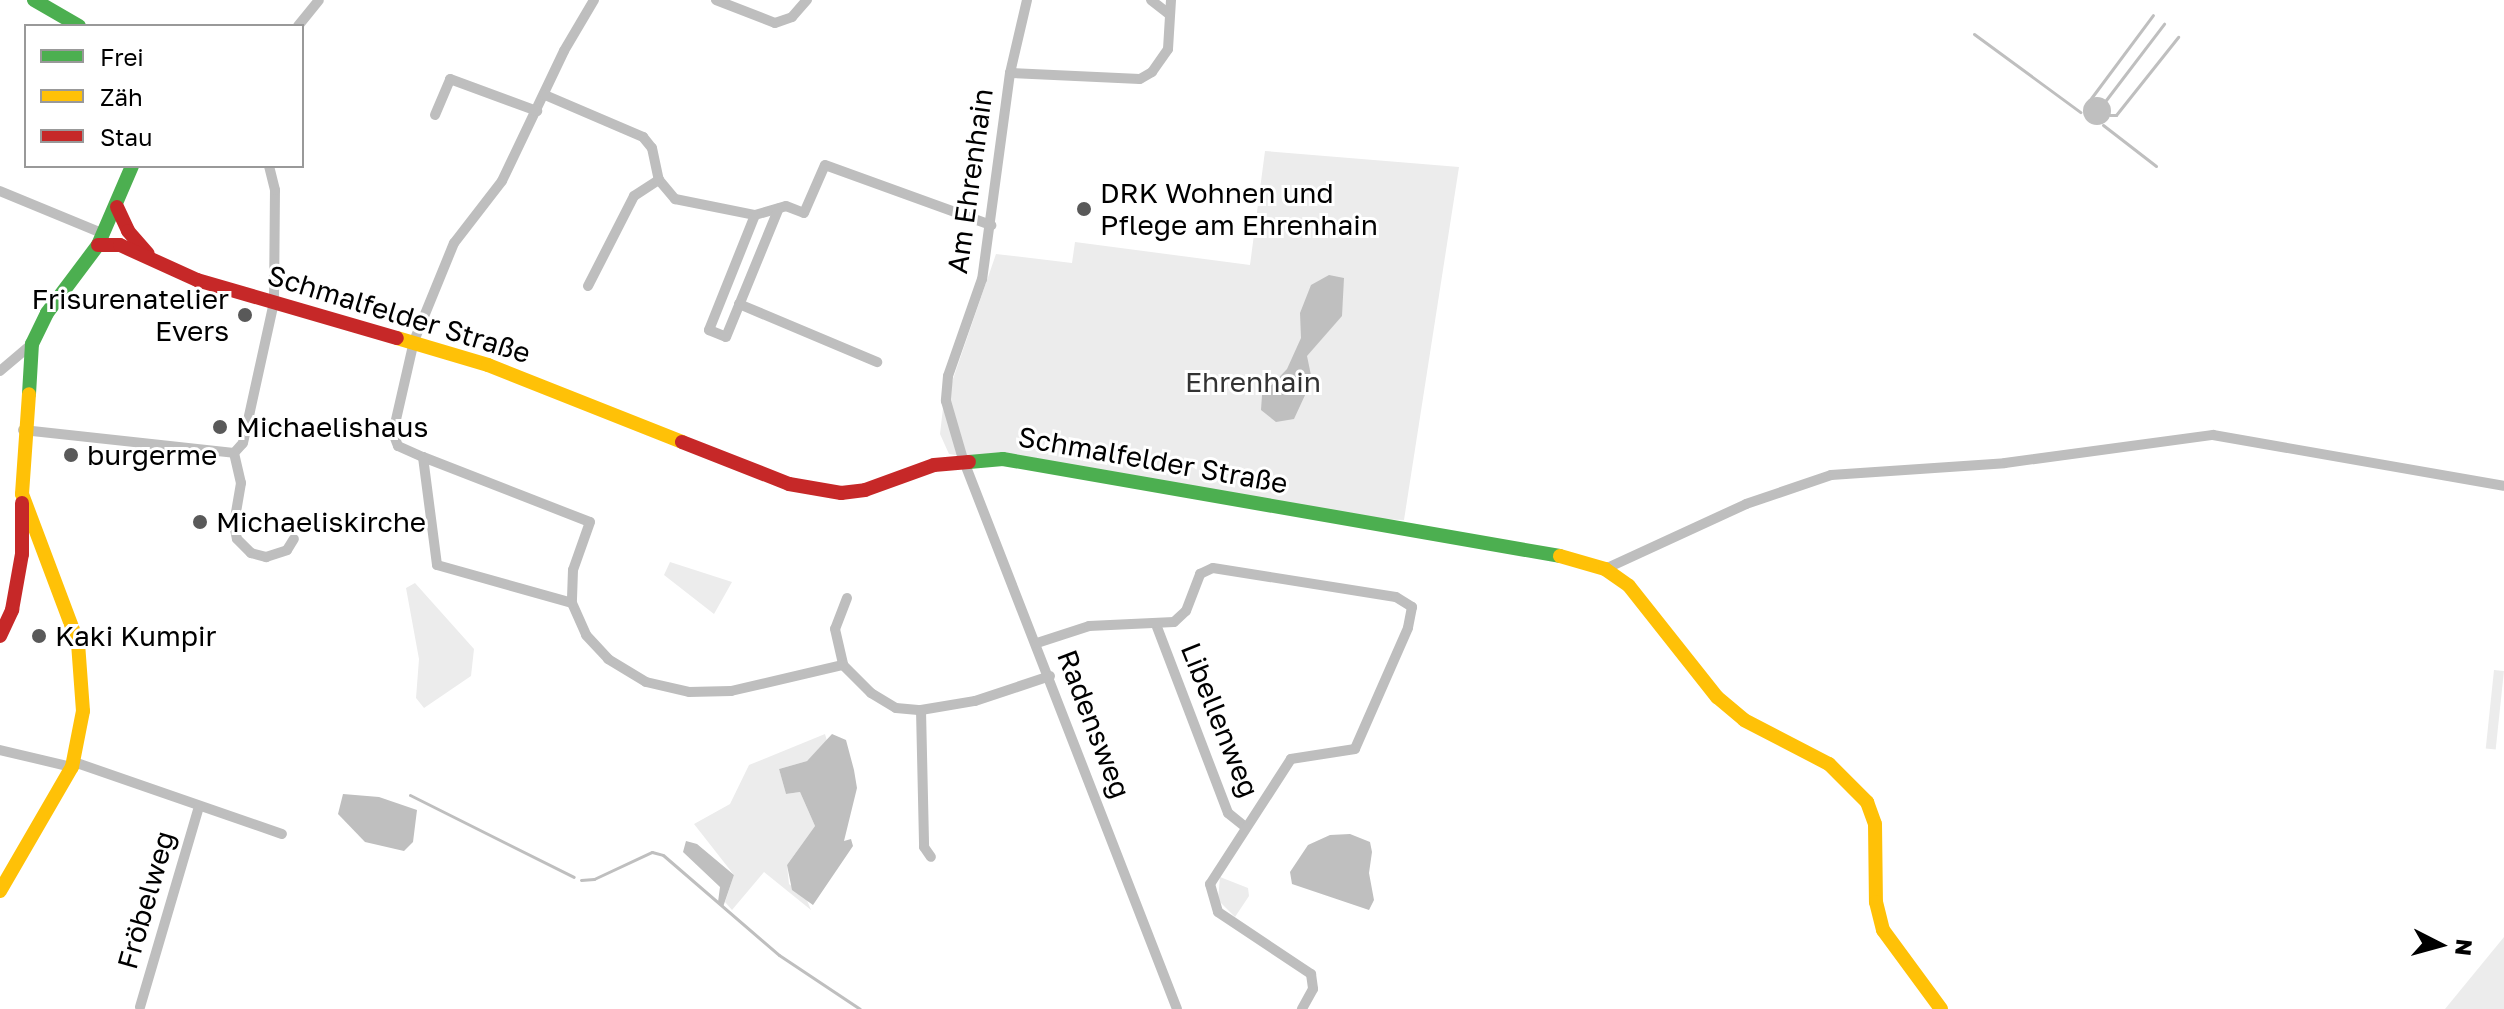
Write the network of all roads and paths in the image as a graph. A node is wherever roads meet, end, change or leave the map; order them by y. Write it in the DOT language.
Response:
graph roads {
  1 [pos="34,0"];
  2 [pos="319,0"];
  3 [pos="594,0"];
  4 [pos="716,0"];
  5 [pos="807,0"];
  6 [pos="1027,0"];
  7 [pos="1151,0"];
  8 [pos="1171,0"];
  9 [pos="1170,15"];
  10 [pos="76,24"];
  11 [pos="300,24"];
  12 [pos="1010,73"];
  13 [pos="545,95"];
  14 [pos="537,111"];
  15 [pos="435,115"];
  16 [pos="131,168"];
  17 [pos="270,168"];
  18 [pos="659,180"];
  19 [pos="0,191"];
  20 [pos="117,207"];
  21 [pos="779,208"];
  22 [pos="755,215"];
  23 [pos="991,225"];
  24 [pos="101,239"];
  25 [pos="148,254"];
  26 [pos="588,286"];
  27 [pos="274,302"];
  28 [pos="739,304"];
  29 [pos="414,341"];
  30 [pos="32,344"];
  31 [pos="877,362"];
  32 [pos="0,371"];
  33 [pos="23,430"];
  34 [pos="234,453"];
  35 [pos="423,457"];
  36 [pos="963,459"];
  37 [pos="2504,486"];
  38 [pos="22,494"];
  39 [pos="294,539"];
  40 [pos="46,553"];
  41 [pos="20,563"];
  42 [pos="1605,569"];
  43 [pos="847,598"];
  44 [pos="572,603"];
  45 [pos="1157,627"];
  46 [pos="0,636"];
  47 [pos="1037,643"];
  48 [pos="843,665"];
  49 [pos="1050,676"];
  50 [pos="921,710"];
  51 [pos="0,750"];
  52 [pos="73,764"];
  53 [pos="199,806"];
  54 [pos="1244,826"];
  55 [pos="282,834"];
  56 [pos="931,857"];
  57 [pos="0,891"];
  58 [pos="140,1007"];
  59 [pos="1177,1009"];
  60 [pos="1302,1009"];
  61 [pos="1941,1009"];
  1 -- 10 [label="main road"];
  2 -- 11 [label="street"];
  3 -- 13 [label="street"];
  4 -- 5 [label="street"];
  6 -- 12 [label="street, Am Ehrenhain"];
  7 -- 9 [label="street"];
  8 -- 9 [label="street"];
  9 -- 12 [label="street"];
  12 -- 23 [label="street, Am Ehrenhain"];
  13 -- 14 [label="street"];
  13 -- 18 [label="street"];
  14 -- 15 [label="street"];
  14 -- 29 [label="street"];
  16 -- 20 [label="main road"];
  17 -- 27 [label="street"];
  18 -- 22 [label="street"];
  18 -- 26 [label="street"];
  19 -- 24 [label="street"];
  20 -- 24 [label="main road"];
  20 -- 25 [label="main road, Schmalfelder Straße"];
  21 -- 22 [label="street"];
  21 -- 23 [label="street"];
  21 -- 28 [label="street"];
  22 -- 28 [label="street"];
  23 -- 36 [label="street, Am Ehrenhain"];
  24 -- 25 [label="main road, Schmalfelder Straße"];
  24 -- 30 [label="main road"];
  25 -- 27 [label="main road, Schmalfelder Straße"];
  27 -- 29 [label="main road, Schmalfelder Straße"];
  27 -- 34 [label="street"];
  28 -- 31 [label="street"];
  29 -- 35 [label="street"];
  29 -- 36 [label="main road, Schmalfelder Straße"];
  30 -- 32 [label="street"];
  30 -- 33 [label="main road"];
  33 -- 34 [label="street"];
  33 -- 38 [label="main road"];
  34 -- 39 [label="street"];
  35 -- 44 [label="street"];
  35 -- 44 [label="street"];
  36 -- 42 [label="main road, Schmalfelder Straße"];
  36 -- 47 [label="street, Radensweg"];
  37 -- 42 [label="street"];
  38 -- 40 [label="main road"];
  38 -- 41 [label="main road"];
  40 -- 41 [label="main road"];
  40 -- 52 [label="main road"];
  41 -- 46 [label="main road"];
  42 -- 61 [label="main road, Schmalfelder Straße"];
  43 -- 48 [label="street"];
  44 -- 48 [label="street"];
  45 -- 47 [label="street"];
  45 -- 54 [label="street, Libellenweg"];
  45 -- 54 [label="street"];
  47 -- 49 [label="street, Radensweg"];
  48 -- 50 [label="street"];
  49 -- 50 [label="street"];
  49 -- 59 [label="street, Radensweg"];
  50 -- 56 [label="street"];
  51 -- 52 [label="street"];
  52 -- 53 [label="street"];
  52 -- 57 [label="main road"];
  53 -- 55 [label="street"];
  53 -- 58 [label="street, Fröbelweg"];
  54 -- 60 [label="street"];
}
